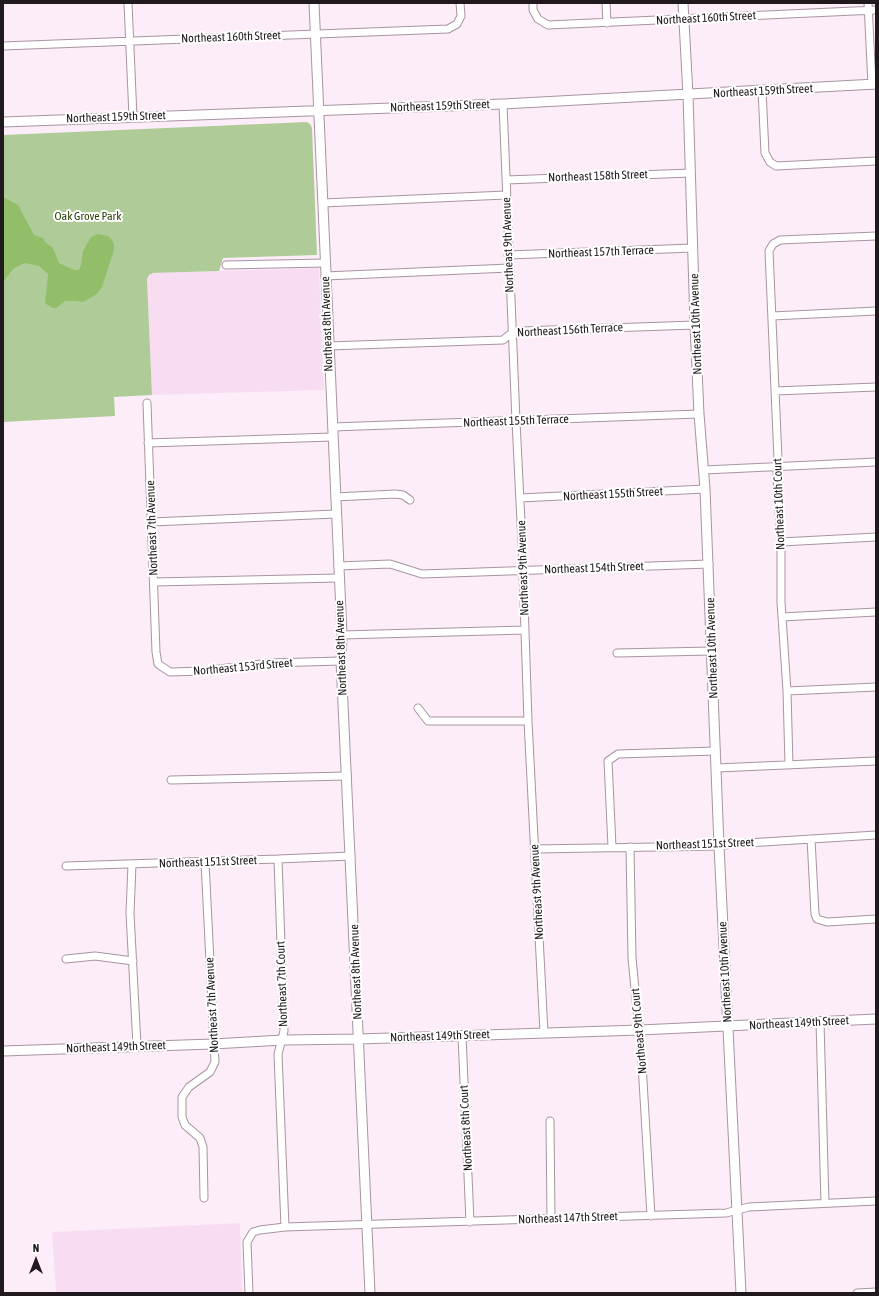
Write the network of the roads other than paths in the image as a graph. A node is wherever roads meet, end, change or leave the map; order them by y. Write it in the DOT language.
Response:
graph roads {
  1 [pos="128,3"];
  2 [pos="314,3"];
  3 [pos="460,3"];
  4 [pos="533,3"];
  5 [pos="606,3"];
  6 [pos="683,3"];
  7 [pos="871,8"];
  8 [pos="684,18"];
  9 [pos="607,23"];
  10 [pos="315,33"];
  11 [pos="130,41"];
  12 [pos="3,46"];
  13 [pos="874,84"];
  14 [pos="762,90"];
  15 [pos="688,95"];
  16 [pos="503,104"];
  17 [pos="318,111"];
  18 [pos="133,116"];
  19 [pos="3,122"];
  20 [pos="876,161"];
  21 [pos="691,172"];
  22 [pos="506,180"];
  23 [pos="506,196"];
  24 [pos="323,203"];
  25 [pos="876,236"];
  26 [pos="693,248"];
  27 [pos="508,256"];
  28 [pos="325,263"];
  29 [pos="226,265"];
  30 [pos="509,268"];
  31 [pos="325,276"];
  32 [pos="876,311"];
  33 [pos="772,316"];
  34 [pos="695,325"];
  35 [pos="513,332"];
  36 [pos="328,346"];
  37 [pos="876,387"];
  38 [pos="775,392"];
  39 [pos="147,403"];
  40 [pos="699,414"];
  41 [pos="516,421"];
  42 [pos="332,427"];
  43 [pos="332,437"];
  44 [pos="148,443"];
  45 [pos="876,462"];
  46 [pos="778,466"];
  47 [pos="704,470"];
  48 [pos="705,489"];
  49 [pos="335,497"];
  50 [pos="520,498"];
  51 [pos="410,500"];
  52 [pos="335,514"];
  53 [pos="152,522"];
  54 [pos="876,537"];
  55 [pos="781,542"];
  56 [pos="708,564"];
  57 [pos="338,566"];
  58 [pos="523,571"];
  59 [pos="338,578"];
  60 [pos="154,582"];
  61 [pos="876,612"];
  62 [pos="782,617"];
  63 [pos="525,630"];
  64 [pos="342,635"];
  65 [pos="712,651"];
  66 [pos="156,652"];
  67 [pos="617,653"];
  68 [pos="342,661"];
  69 [pos="876,687"];
  70 [pos="787,691"];
  71 [pos="418,708"];
  72 [pos="528,721"];
  73 [pos="716,751"];
  74 [pos="876,761"];
  75 [pos="789,765"];
  76 [pos="717,768"];
  77 [pos="347,776"];
  78 [pos="171,780"];
  79 [pos="876,835"];
  80 [pos="811,838"];
  81 [pos="719,846"];
  82 [pos="612,847"];
  83 [pos="630,847"];
  84 [pos="535,849"];
  85 [pos="351,856"];
  86 [pos="278,860"];
  87 [pos="205,862"];
  88 [pos="132,864"];
  89 [pos="66,866"];
  90 [pos="876,918"];
  91 [pos="66,959"];
  92 [pos="133,961"];
  93 [pos="876,1020"];
  94 [pos="820,1022"];
  95 [pos="728,1026"];
  96 [pos="640,1030"];
  97 [pos="544,1033"];
  98 [pos="462,1035"];
  99 [pos="359,1039"];
  100 [pos="283,1040"];
  101 [pos="213,1044"];
  102 [pos="137,1046"];
  103 [pos="3,1051"];
  104 [pos="550,1121"];
  105 [pos="204,1198"];
  106 [pos="876,1201"];
  107 [pos="826,1203"];
  108 [pos="737,1210"];
  109 [pos="651,1216"];
  110 [pos="551,1219"];
  111 [pos="470,1222"];
  112 [pos="367,1225"];
  113 [pos="285,1227"];
  114 [pos="876,1292"];
  115 [pos="249,1293"];
  116 [pos="370,1293"];
  117 [pos="741,1293"];
  118 [pos="857,1293"];
  1 -- 11 [label="street"];
  2 -- 10 [label="street, Northeast 8th Avenue"];
  3 -- 10 [label="street, Northeast 160th Street"];
  4 -- 9 [label="street, Northeast 160th Street"];
  5 -- 9 [label="street"];
  6 -- 8 [label="street, Northeast 10th Avenue"];
  7 -- 8 [label="street, Northeast 160th Street"];
  7 -- 13 [label="street"];
  8 -- 9 [label="street, Northeast 160th Street"];
  8 -- 15 [label="street, Northeast 10th Avenue"];
  10 -- 11 [label="street, Northeast 160th Street"];
  10 -- 17 [label="street, Northeast 8th Avenue"];
  11 -- 12 [label="street, Northeast 160th Street"];
  11 -- 18 [label="street"];
  13 -- 14 [label="street, Northeast 159th Street"];
  14 -- 15 [label="street, Northeast 159th Street"];
  14 -- 20 [label="street"];
  15 -- 16 [label="street, Northeast 159th Street"];
  15 -- 21 [label="street, Northeast 10th Avenue"];
  16 -- 17 [label="street, Northeast 159th Street"];
  16 -- 22 [label="street, Northeast 9th Avenue"];
  17 -- 18 [label="street, Northeast 159th Street"];
  17 -- 24 [label="street, Northeast 8th Avenue"];
  18 -- 19 [label="street, Northeast 159th Street"];
  21 -- 22 [label="street, Northeast 158th Street"];
  21 -- 26 [label="street, Northeast 10th Avenue"];
  22 -- 23 [label="street, Northeast 9th Avenue"];
  23 -- 24 [label="street"];
  23 -- 27 [label="street, Northeast 9th Avenue"];
  24 -- 28 [label="street, Northeast 8th Avenue"];
  25 -- 33 [label="street, Northeast 10th Court"];
  26 -- 27 [label="street, Northeast 157th Terrace"];
  26 -- 34 [label="street, Northeast 10th Avenue"];
  27 -- 30 [label="street, Northeast 9th Avenue"];
  28 -- 29 [label="street"];
  28 -- 31 [label="street, Northeast 8th Avenue"];
  30 -- 31 [label="street"];
  30 -- 35 [label="street, Northeast 9th Avenue"];
  31 -- 36 [label="street, Northeast 8th Avenue"];
  32 -- 33 [label="street"];
  33 -- 38 [label="street, Northeast 10th Court"];
  34 -- 35 [label="street, Northeast 156th Terrace"];
  34 -- 40 [label="street, Northeast 10th Avenue"];
  35 -- 36 [label="street, Northeast 156th Terrace"];
  35 -- 41 [label="street, Northeast 9th Avenue"];
  36 -- 42 [label="street, Northeast 8th Avenue"];
  37 -- 38 [label="street"];
  38 -- 46 [label="street, Northeast 10th Court"];
  39 -- 44 [label="street, Northeast 7th Avenue"];
  40 -- 41 [label="street, Northeast 155th Terrace"];
  40 -- 47 [label="street, Northeast 10th Avenue"];
  41 -- 42 [label="street, Northeast 155th Terrace"];
  41 -- 50 [label="street, Northeast 9th Avenue"];
  42 -- 43 [label="street, Northeast 8th Avenue"];
  43 -- 44 [label="street"];
  43 -- 49 [label="street, Northeast 8th Avenue"];
  44 -- 53 [label="street, Northeast 7th Avenue"];
  45 -- 46 [label="street"];
  46 -- 47 [label="street"];
  46 -- 55 [label="street, Northeast 10th Court"];
  47 -- 48 [label="street, Northeast 10th Avenue"];
  48 -- 50 [label="street, Northeast 155th Street"];
  48 -- 56 [label="street, Northeast 10th Avenue"];
  49 -- 51 [label="street"];
  49 -- 52 [label="street, Northeast 8th Avenue"];
  50 -- 58 [label="street, Northeast 9th Avenue"];
  52 -- 53 [label="street"];
  52 -- 57 [label="street, Northeast 8th Avenue"];
  53 -- 60 [label="street, Northeast 7th Avenue"];
  54 -- 55 [label="street"];
  55 -- 62 [label="street, Northeast 10th Court"];
  56 -- 58 [label="street, Northeast 154th Street"];
  56 -- 65 [label="street, Northeast 10th Avenue"];
  57 -- 58 [label="street, Northeast 154th Street"];
  57 -- 59 [label="street, Northeast 8th Avenue"];
  58 -- 63 [label="street, Northeast 9th Avenue"];
  59 -- 60 [label="street"];
  59 -- 64 [label="street, Northeast 8th Avenue"];
  60 -- 66 [label="street, Northeast 7th Avenue"];
  61 -- 62 [label="street"];
  62 -- 70 [label="street, Northeast 10th Court"];
  63 -- 64 [label="street"];
  63 -- 72 [label="street, Northeast 9th Avenue"];
  64 -- 68 [label="street, Northeast 8th Avenue"];
  65 -- 67 [label="street"];
  65 -- 73 [label="street, Northeast 10th Avenue"];
  66 -- 68 [label="street, Northeast 153rd Street"];
  68 -- 77 [label="street, Northeast 8th Avenue"];
  69 -- 70 [label="street"];
  70 -- 75 [label="street, Northeast 10th Court"];
  71 -- 72 [label="street"];
  72 -- 84 [label="street, Northeast 9th Avenue"];
  73 -- 76 [label="street, Northeast 10th Avenue"];
  73 -- 82 [label="street"];
  74 -- 75 [label="street"];
  75 -- 76 [label="street"];
  76 -- 81 [label="street, Northeast 10th Avenue"];
  77 -- 78 [label="street"];
  77 -- 85 [label="street, Northeast 8th Avenue"];
  79 -- 80 [label="street, Northeast 151st Street"];
  80 -- 81 [label="street, Northeast 151st Street"];
  80 -- 90 [label="street"];
  81 -- 83 [label="street, Northeast 151st Street"];
  81 -- 95 [label="street, Northeast 10th Avenue"];
  82 -- 83 [label="street, Northeast 151st Street"];
  82 -- 84 [label="street, Northeast 151st Street"];
  83 -- 96 [label="street, Northeast 9th Court"];
  84 -- 97 [label="street, Northeast 9th Avenue"];
  85 -- 86 [label="street, Northeast 151st Street"];
  85 -- 99 [label="street, Northeast 8th Avenue"];
  86 -- 87 [label="street, Northeast 151st Street"];
  86 -- 100 [label="street, Northeast 7th Court"];
  87 -- 88 [label="street, Northeast 151st Street"];
  87 -- 101 [label="street, Northeast 7th Avenue"];
  88 -- 89 [label="street, Northeast 151st Street"];
  88 -- 92 [label="street"];
  91 -- 92 [label="street"];
  92 -- 102 [label="street"];
  93 -- 94 [label="street, Northeast 149th Street"];
  94 -- 95 [label="street, Northeast 149th Street"];
  94 -- 107 [label="street"];
  95 -- 96 [label="street, Northeast 149th Street"];
  95 -- 108 [label="street, Northeast 10th Avenue"];
  96 -- 97 [label="street, Northeast 149th Street"];
  96 -- 109 [label="street, Northeast 9th Court"];
  97 -- 98 [label="street, Northeast 149th Street"];
  98 -- 99 [label="street, Northeast 149th Street"];
  98 -- 111 [label="street, Northeast 8th Court"];
  99 -- 100 [label="street, Northeast 149th Street"];
  99 -- 112 [label="street, Northeast 8th Avenue"];
  100 -- 101 [label="street, Northeast 149th Street"];
  100 -- 113 [label="street, Northeast 7th Court"];
  101 -- 102 [label="street, Northeast 149th Street"];
  101 -- 105 [label="street, Northeast 7th Avenue"];
  102 -- 103 [label="street, Northeast 149th Street"];
  104 -- 110 [label="street"];
  106 -- 107 [label="street, Northeast 147th Street"];
  107 -- 108 [label="street, Northeast 147th Street"];
  108 -- 109 [label="street, Northeast 147th Street"];
  108 -- 117 [label="street, Northeast 10th Avenue"];
  109 -- 110 [label="street, Northeast 147th Street"];
  110 -- 111 [label="street, Northeast 147th Street"];
  111 -- 112 [label="street, Northeast 147th Street"];
  112 -- 113 [label="street, Northeast 147th Street"];
  112 -- 116 [label="street, Northeast 8th Avenue"];
  113 -- 115 [label="street, Northeast 147th Street"];
  114 -- 118 [label="street"];
}
